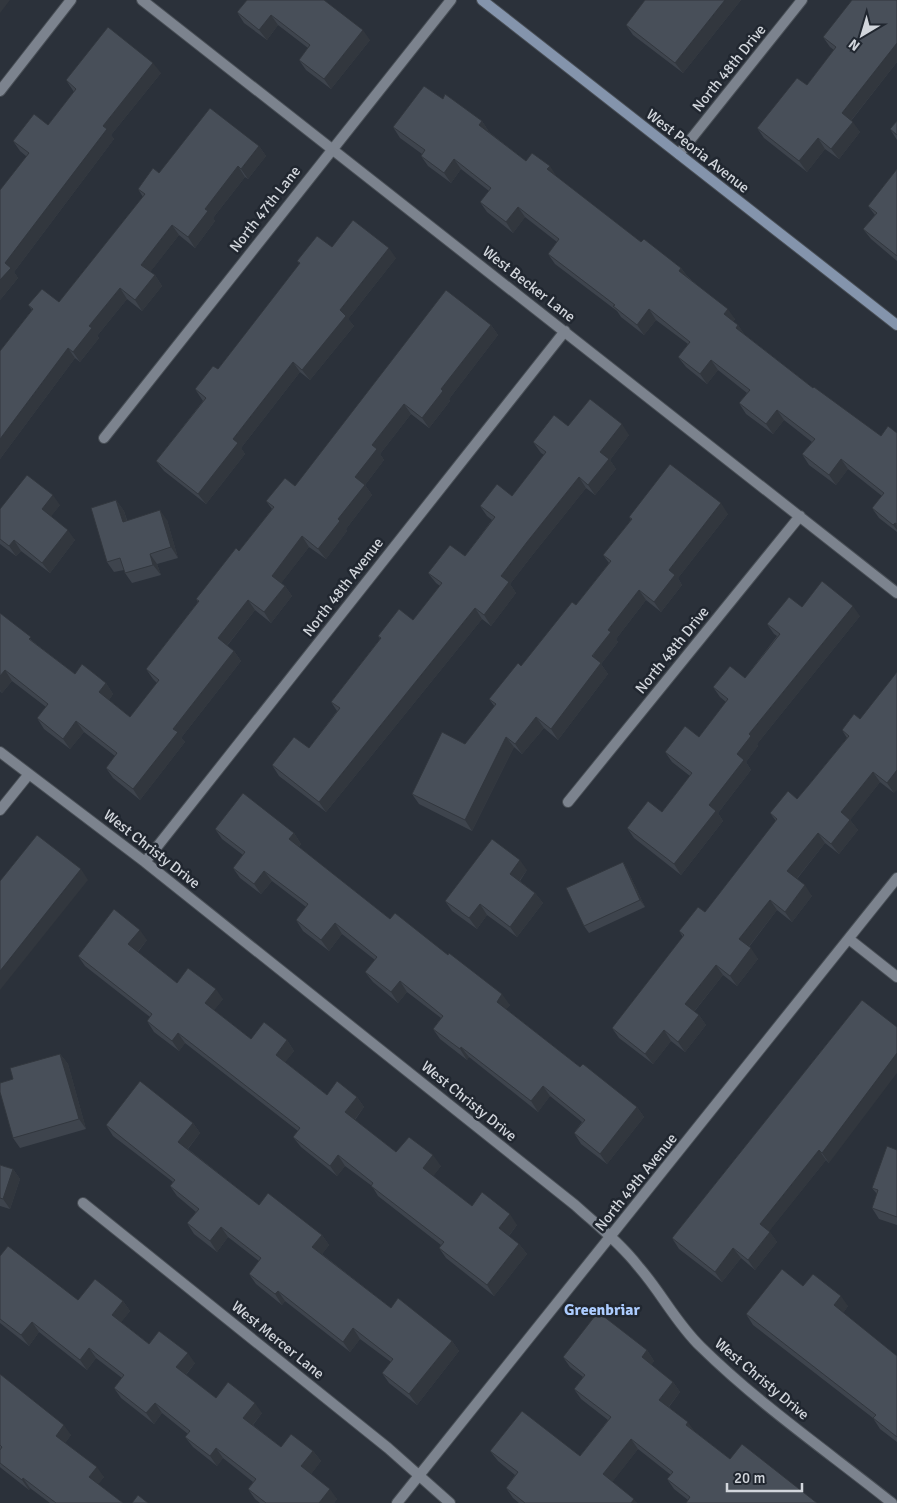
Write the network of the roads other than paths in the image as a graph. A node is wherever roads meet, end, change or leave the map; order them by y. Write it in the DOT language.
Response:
graph roads {
  1 [pos="71,0"];
  2 [pos="142,0"];
  3 [pos="451,0"];
  4 [pos="482,0"];
  5 [pos="802,0"];
  6 [pos="0,91"];
  7 [pos="331,150"];
  8 [pos="679,154"];
  9 [pos="897,325"];
  10 [pos="565,331"];
  11 [pos="104,438"];
  12 [pos="800,516"];
  13 [pos="897,593"];
  14 [pos="0,752"];
  15 [pos="28,774"];
  16 [pos="568,802"];
  17 [pos="0,810"];
  18 [pos="145,862"];
  19 [pos="897,878"];
  20 [pos="849,939"];
  21 [pos="897,976"];
  22 [pos="84,1203"];
  23 [pos="611,1237"];
  24 [pos="420,1474"];
  25 [pos="396,1503"];
  26 [pos="450,1503"];
  27 [pos="892,1503"];
  1 -- 6 [label="street"];
  2 -- 7 [label="street, West Becker Lane"];
  3 -- 7 [label="street, North 47th Lane"];
  4 -- 8 [label="main road, West Peoria Avenue"];
  5 -- 8 [label="street, North 48th Drive"];
  7 -- 10 [label="street, West Becker Lane"];
  7 -- 11 [label="street, North 47th Lane"];
  8 -- 9 [label="main road, West Peoria Avenue"];
  10 -- 12 [label="street, West Becker Lane"];
  10 -- 18 [label="street, North 48th Avenue"];
  12 -- 13 [label="street, West Becker Lane"];
  12 -- 16 [label="street, North 48th Drive"];
  14 -- 15 [label="street, West Christy Drive"];
  15 -- 17 [label="street"];
  15 -- 18 [label="street, West Christy Drive"];
  18 -- 23 [label="street, West Christy Drive"];
  19 -- 20 [label="street, North 49th Avenue"];
  20 -- 21 [label="street"];
  20 -- 23 [label="street, North 49th Avenue"];
  22 -- 24 [label="street, West Mercer Lane"];
  23 -- 24 [label="street, North 49th Avenue"];
  23 -- 27 [label="street, West Christy Drive"];
  24 -- 25 [label="street, North 49th Avenue"];
  24 -- 26 [label="street, West Mercer Lane"];
}
